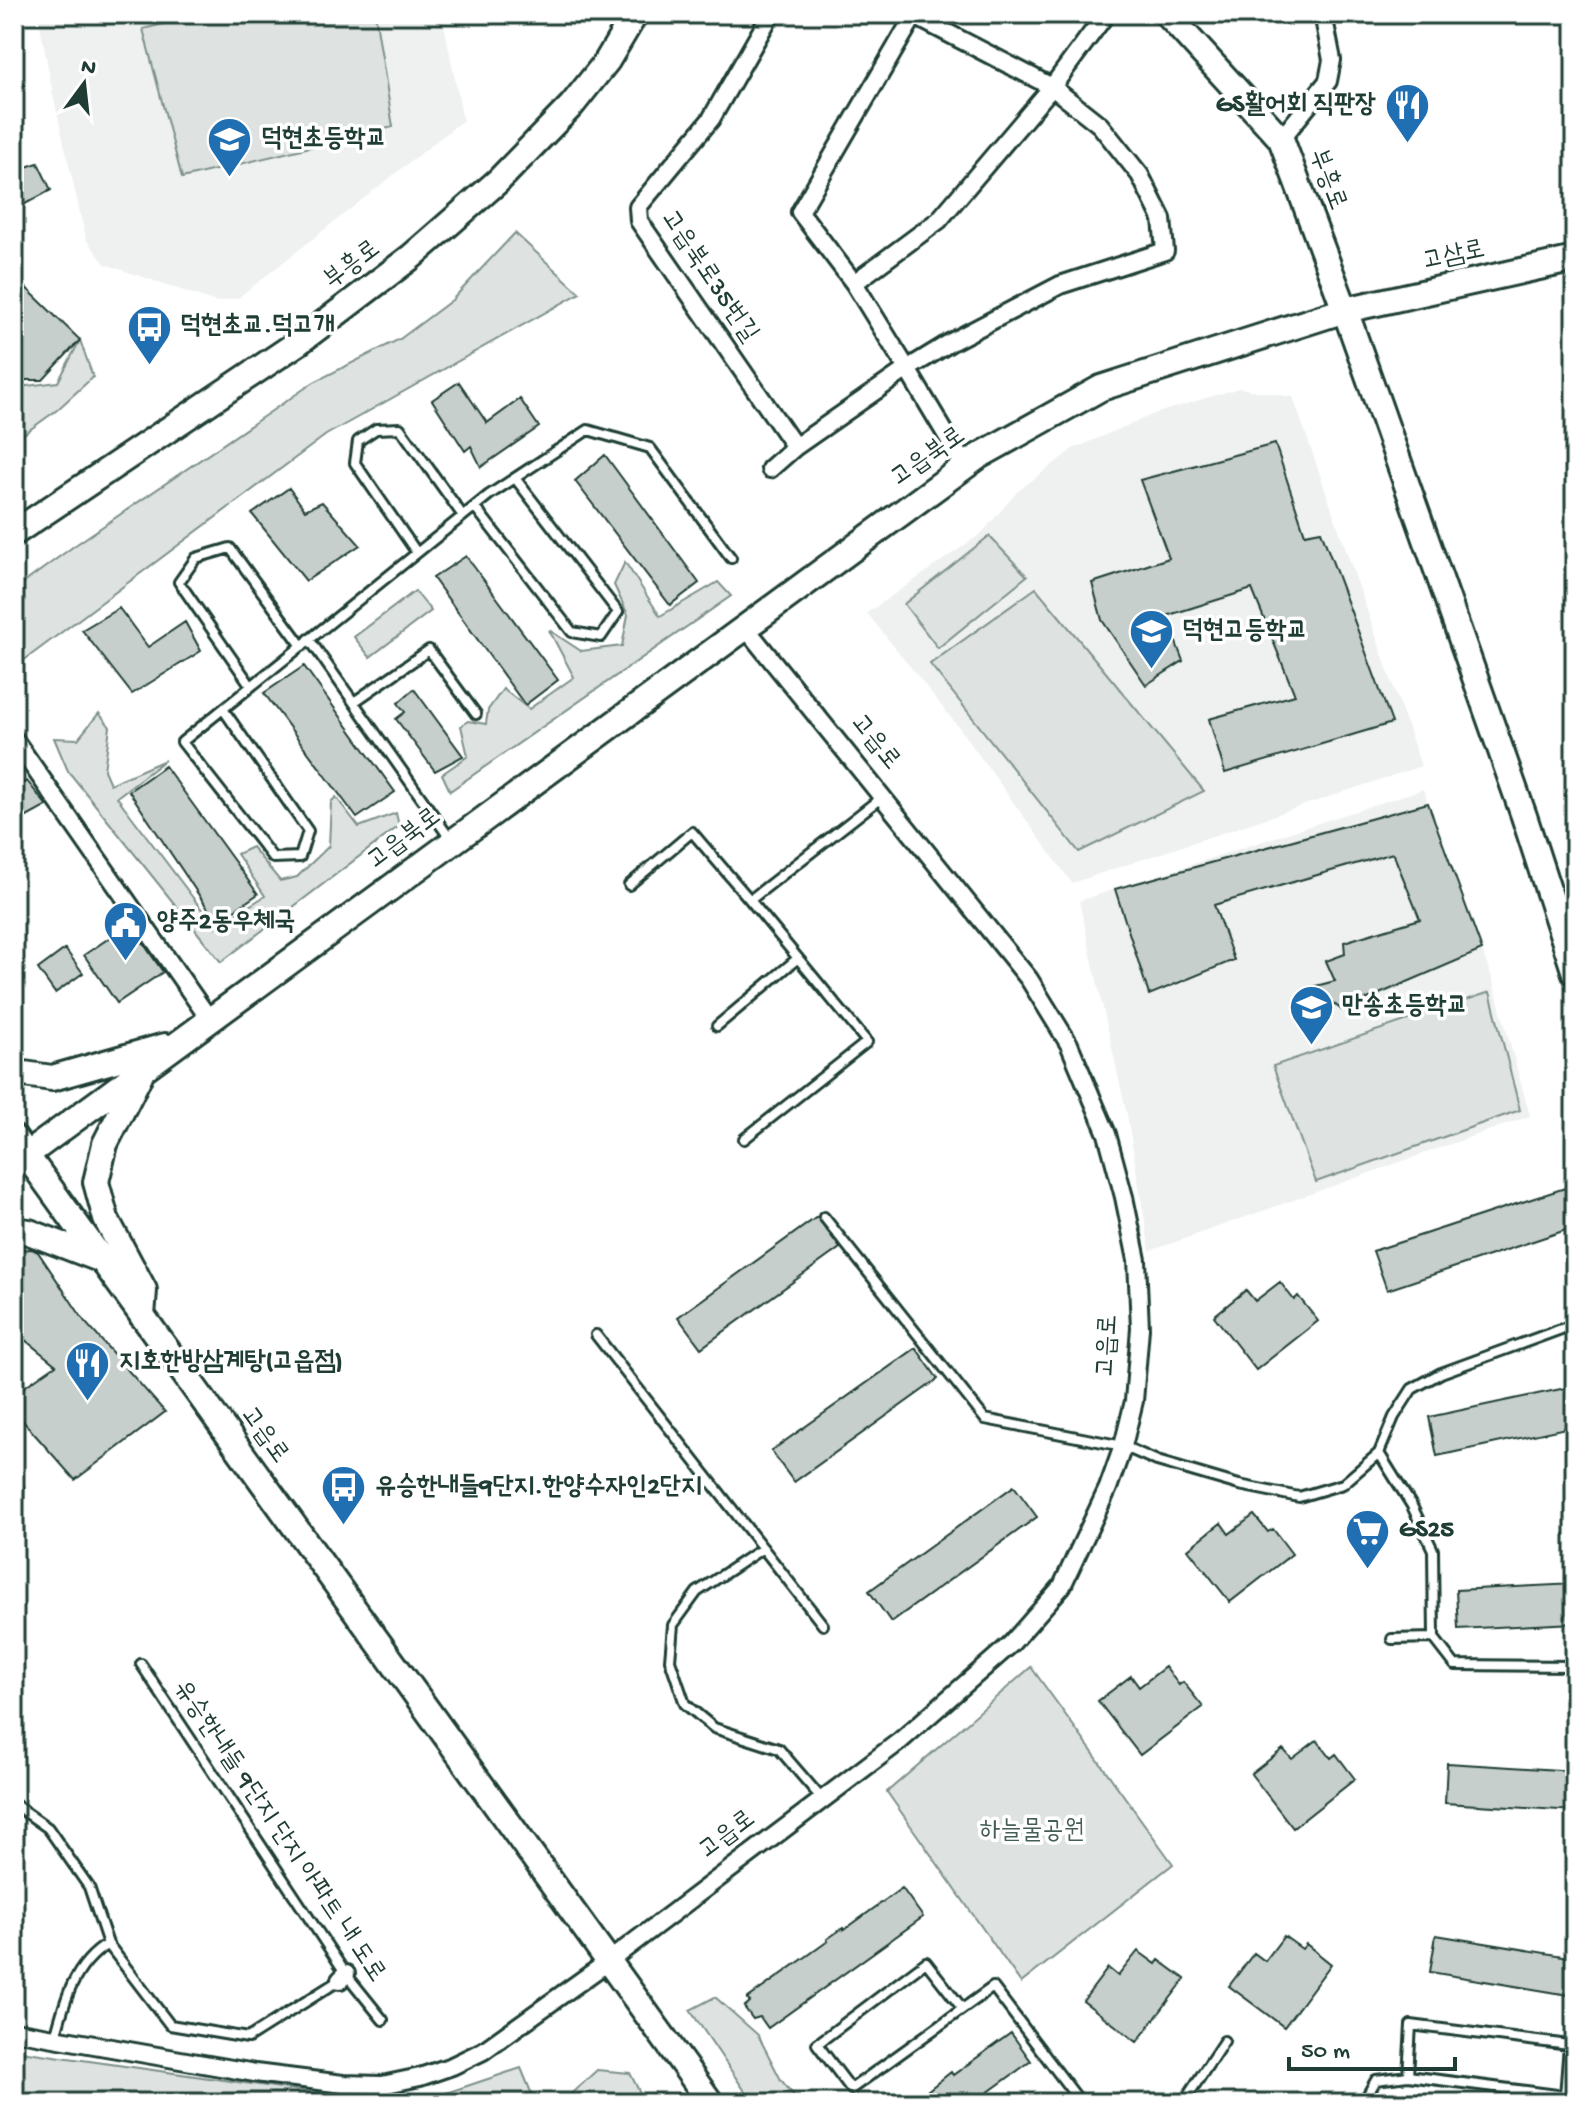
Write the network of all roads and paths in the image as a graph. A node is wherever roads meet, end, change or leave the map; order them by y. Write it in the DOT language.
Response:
graph roads {
  1 [pos="635,14"];
  2 [pos="771,14"];
  3 [pos="1106,14"];
  4 [pos="1167,14"];
  5 [pos="1323,14"];
  6 [pos="912,15"];
  7 [pos="1052,87"];
  8 [pos="1281,139"];
  9 [pos="1575,259"];
  10 [pos="854,283"];
  11 [pos="1345,310"];
  12 [pos="907,369"];
  13 [pos="795,447"];
  14 [pos="965,466"];
  15 [pos="770,469"];
  16 [pos="515,478"];
  17 [pos="475,507"];
  18 [pos="463,516"];
  19 [pos="14,533"];
  20 [pos="417,553"];
  21 [pos="731,558"];
  22 [pos="745,627"];
  23 [pos="306,642"];
  24 [pos="251,686"];
  25 [pos="354,702"];
  26 [pos="223,709"];
  27 [pos="476,714"];
  28 [pos="14,739"];
  29 [pos="882,797"];
  30 [pos="451,841"];
  31 [pos="629,885"];
  32 [pos="750,900"];
  33 [pos="798,958"];
  34 [pos="1575,973"];
  35 [pos="210,1020"];
  36 [pos="717,1026"];
  37 [pos="183,1040"];
  38 [pos="14,1070"];
  39 [pos="142,1070"];
  40 [pos="744,1139"];
  41 [pos="18,1152"];
  42 [pos="824,1217"];
  43 [pos="14,1230"];
  44 [pos="102,1260"];
  45 [pos="142,1316"];
  46 [pos="1575,1324"];
  47 [pos="596,1335"];
  48 [pos="1123,1446"];
  49 [pos="1379,1453"];
  50 [pos="14,1488"];
  51 [pos="14,1495"];
  52 [pos="763,1548"];
  53 [pos="823,1625"];
  54 [pos="1434,1638"];
  55 [pos="1392,1639"];
  56 [pos="141,1664"];
  57 [pos="1575,1666"];
  58 [pos="823,1799"];
  59 [pos="14,1804"];
  60 [pos="108,1944"];
  61 [pos="609,1961"];
  62 [pos="343,1977"];
  63 [pos="962,2008"];
  64 [pos="383,2020"];
  65 [pos="14,2031"];
  66 [pos="55,2038"];
  67 [pos="1224,2041"];
  68 [pos="1408,2076"];
  69 [pos="711,2103"];
  70 [pos="1081,2103"];
  71 [pos="1183,2103"];
  72 [pos="1363,2103"];
  1 -- 19 [label="street, 부흥로"];
  2 -- 13 [label="street, 고읍북로35번길"];
  3 -- 7 [label="street"];
  4 -- 8 [label="street, 부흥로"];
  5 -- 8 [label="street"];
  6 -- 7 [label="street"];
  6 -- 10 [label="street"];
  7 -- 10 [label="street"];
  7 -- 12 [label="street"];
  8 -- 11 [label="street, 부흥로"];
  9 -- 11 [label="street, 고삼로"];
  10 -- 12 [label="street"];
  11 -- 14 [label="street, 고읍북로"];
  11 -- 34 [label="street"];
  12 -- 13 [label="street"];
  12 -- 14 [label="street"];
  13 -- 15 [label="street"];
  14 -- 22 [label="street, 고읍북로"];
  16 -- 17 [label="lane"];
  16 -- 17 [label="lane"];
  16 -- 21 [label="lane"];
  17 -- 18 [label="lane"];
  18 -- 20 [label="lane"];
  18 -- 20 [label="lane"];
  20 -- 23 [label="lane"];
  22 -- 29 [label="street, 고읍로"];
  22 -- 30 [label="street, 고읍북로"];
  23 -- 24 [label="lane"];
  23 -- 24 [label="lane"];
  23 -- 25 [label="lane"];
  24 -- 26 [label="lane"];
  25 -- 27 [label="lane"];
  25 -- 30 [label="lane"];
  26 -- 26 [label="lane"];
  28 -- 35 [label="street"];
  29 -- 32 [label="lane"];
  29 -- 48 [label="street, 고읍로"];
  30 -- 35 [label="street, 고읍북로"];
  31 -- 32 [label="lane"];
  32 -- 33 [label="lane"];
  33 -- 36 [label="lane"];
  33 -- 40 [label="lane"];
  35 -- 37 [label="street, 고읍북로"];
  37 -- 38 [label="street"];
  37 -- 39 [label="street, 고읍북로"];
  39 -- 41 [label="street, 고읍북로"];
  39 -- 45 [label="street"];
  41 -- 44 [label="street, 고읍로"];
  42 -- 48 [label="lane"];
  43 -- 44 [label="street"];
  44 -- 45 [label="street, 고읍로"];
  45 -- 61 [label="street, 고읍로"];
  46 -- 49 [label="lane"];
  47 -- 52 [label="lane"];
  48 -- 49 [label="lane"];
  48 -- 58 [label="street, 고읍로"];
  49 -- 54 [label="lane"];
  50 -- 51 [label="street"];
  52 -- 53 [label="lane"];
  52 -- 58 [label="lane"];
  54 -- 55 [label="lane"];
  54 -- 57 [label="lane"];
  56 -- 62 [label="lane, 유승한내들 9단지 단지 아파트 내 도로"];
  58 -- 61 [label="street, 고읍로"];
  59 -- 60 [label="lane, 유승한내들 9단지 단지 아파트 내 도로"];
  60 -- 62 [label="lane, 유승한내들 9단지 단지 아파트 내 도로"];
  60 -- 66 [label="lane"];
  61 -- 66 [label="street, 고읍로"];
  61 -- 69 [label="street, 고읍로"];
  62 -- 64 [label="lane, 유승한내들 9단지 단지 아파트 내 도로"];
  63 -- 63 [label="lane"];
  63 -- 70 [label="lane"];
  65 -- 66 [label="street, 고읍로"];
  67 -- 71 [label="lane"];
  68 -- 68 [label="lane"];
  68 -- 72 [label="lane"];
}
